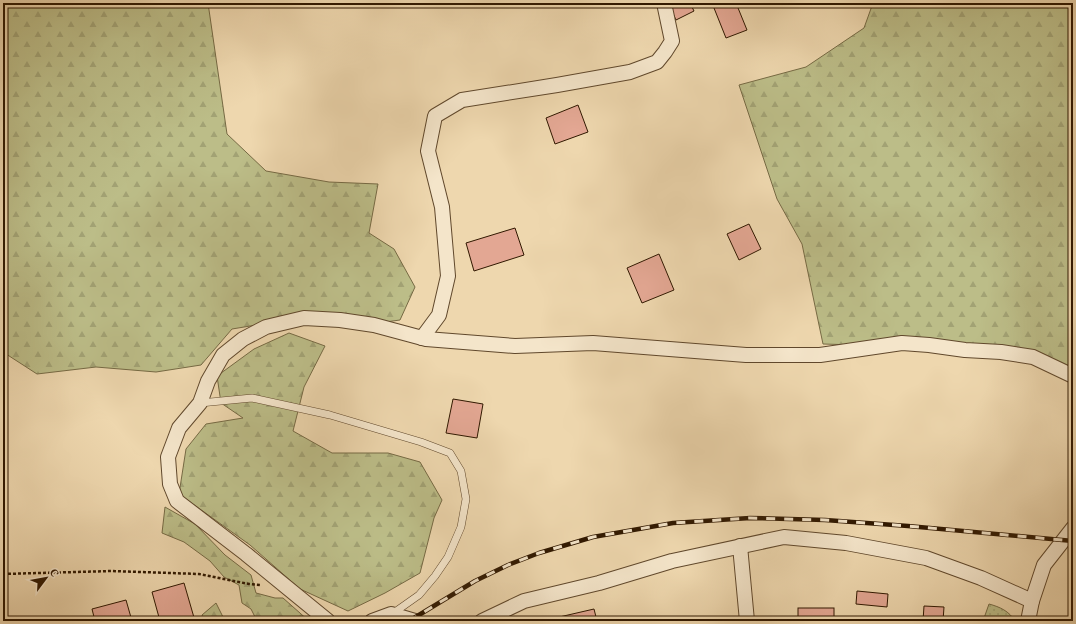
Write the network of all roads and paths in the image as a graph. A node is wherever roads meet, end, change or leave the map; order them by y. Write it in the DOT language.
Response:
graph roads {
  1 [pos="664,3"];
  2 [pos="422,338"];
  3 [pos="1073,376"];
  4 [pos="200,403"];
  5 [pos="1073,528"];
  6 [pos="740,546"];
  7 [pos="3,574"];
  8 [pos="286,587"];
  9 [pos="1032,601"];
  10 [pos="391,614"];
  11 [pos="328,621"];
  12 [pos="372,621"];
  13 [pos="415,621"];
  14 [pos="482,621"];
  15 [pos="747,621"];
  16 [pos="1028,621"];
  1 -- 2 [label="street"];
  2 -- 3 [label="street"];
  2 -- 4 [label="street"];
  4 -- 8 [label="street"];
  4 -- 10 [label="lane"];
  5 -- 9 [label="street"];
  6 -- 9 [label="street"];
  6 -- 14 [label="street"];
  6 -- 15 [label="street"];
  7 -- 8 [label="path"];
  8 -- 11 [label="street"];
  9 -- 16 [label="street"];
  10 -- 12 [label="street"];
  10 -- 13 [label="street"];
}
